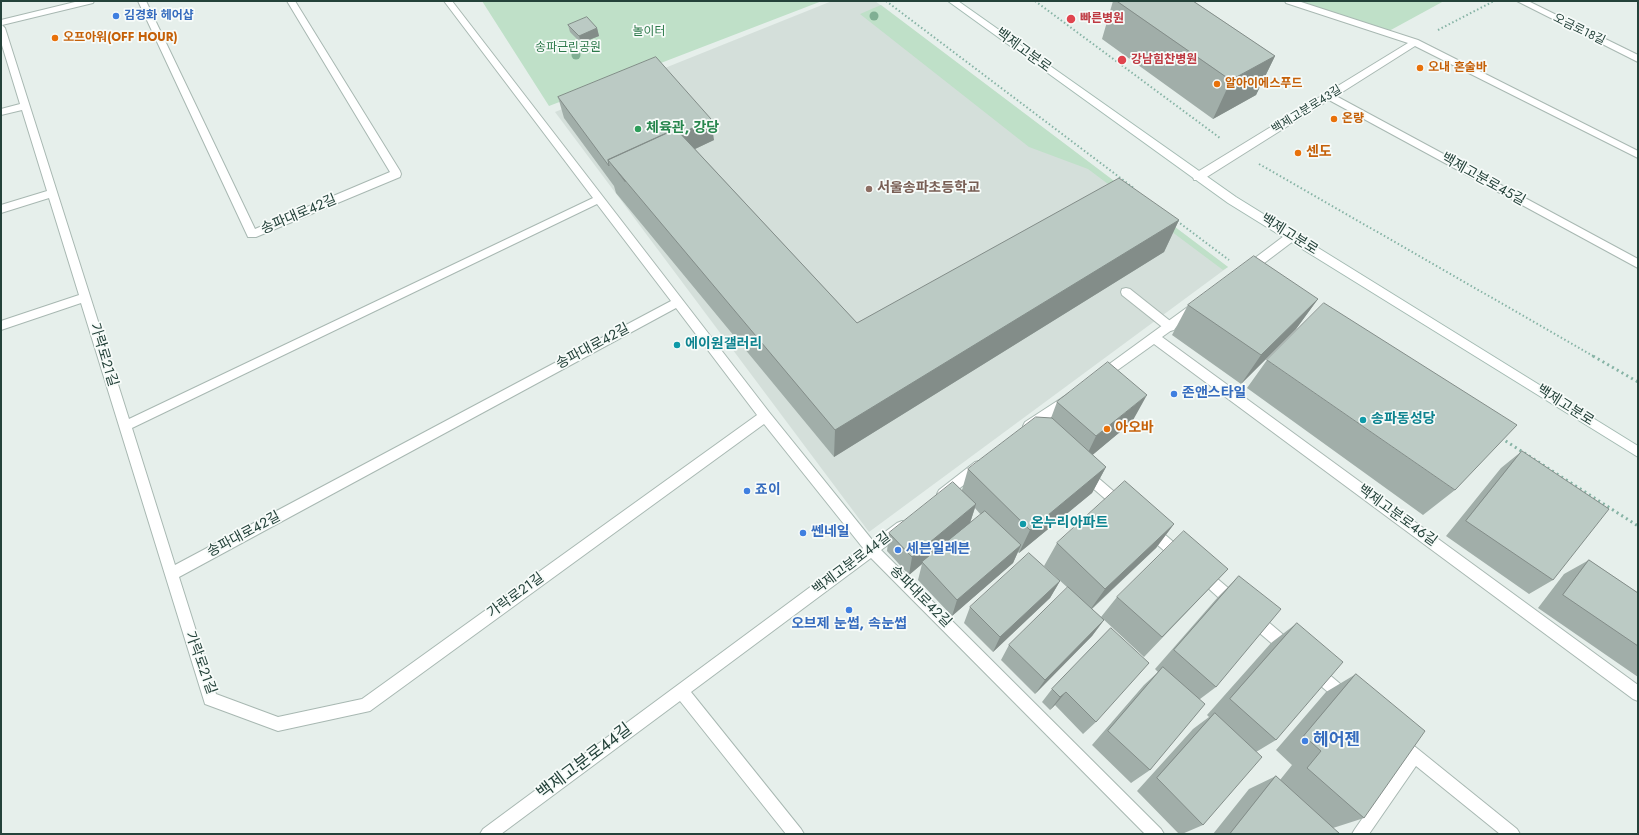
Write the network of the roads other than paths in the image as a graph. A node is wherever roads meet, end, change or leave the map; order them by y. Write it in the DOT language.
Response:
graph roads {
  1 [pos="90,1"];
  2 [pos="142,1"];
  3 [pos="291,1"];
  4 [pos="448,1"];
  5 [pos="952,1"];
  6 [pos="1289,1"];
  7 [pos="1521,1"];
  8 [pos="1,23"];
  9 [pos="1,28"];
  10 [pos="1415,42"];
  11 [pos="1638,59"];
  12 [pos="1329,96"];
  13 [pos="25,106"];
  14 [pos="1,112"];
  15 [pos="1638,155"];
  16 [pos="1198,177"];
  17 [pos="53,193"];
  18 [pos="599,199"];
  19 [pos="1,209"];
  20 [pos="1292,236"];
  21 [pos="1638,264"];
  22 [pos="1237,276"];
  23 [pos="1126,292"];
  24 [pos="85,297"];
  25 [pos="678,302"];
  26 [pos="1200,304"];
  27 [pos="1,326"];
  28 [pos="1170,327"];
  29 [pos="1155,338"];
  30 [pos="1092,382"];
  31 [pos="1080,391"];
  32 [pos="765,416"];
  33 [pos="125,426"];
  34 [pos="1030,426"];
  35 [pos="1017,436"];
  36 [pos="1042,436"];
  37 [pos="1638,452"];
  38 [pos="992,456"];
  39 [pos="1078,467"];
  40 [pos="935,500"];
  41 [pos="910,520"];
  42 [pos="872,550"];
  43 [pos="171,574"];
  44 [pos="681,691"];
  45 [pos="1638,694"];
  46 [pos="1354,705"];
  47 [pos="1390,736"];
  48 [pos="1414,757"];
  49 [pos="488,834"];
  50 [pos="796,834"];
  51 [pos="1156,834"];
  52 [pos="1360,834"];
  53 [pos="1512,834"];
  1 -- 8 [label="street"];
  2 -- 3 [label="street, 송파대로42길"];
  4 -- 18 [label="street, 송파대로42길"];
  5 -- 16 [label="street, 백제고분로"];
  6 -- 10 [label="street"];
  7 -- 11 [label="street, 오금로18길"];
  9 -- 13 [label="street, 가락로21길"];
  10 -- 12 [label="street, 백제고분로43길"];
  10 -- 15 [label="street"];
  12 -- 16 [label="street, 백제고분로43길"];
  12 -- 21 [label="street, 백제고분로45길"];
  13 -- 14 [label="street"];
  13 -- 17 [label="street, 가락로21길"];
  16 -- 20 [label="street, 백제고분로"];
  17 -- 19 [label="street"];
  17 -- 24 [label="street, 가락로21길"];
  18 -- 25 [label="street, 송파대로42길"];
  18 -- 33 [label="street"];
  20 -- 22 [label="street"];
  20 -- 37 [label="street, 백제고분로"];
  23 -- 28 [label="street"];
  24 -- 27 [label="street"];
  24 -- 33 [label="street, 가락로21길"];
  25 -- 32 [label="street, 송파대로42길"];
  25 -- 43 [label="street, 송파대로42길"];
  26 -- 28 [label="street"];
  28 -- 29 [label="street"];
  29 -- 30 [label="street"];
  29 -- 45 [label="street, 백제고분로46길"];
  31 -- 34 [label="street"];
  32 -- 42 [label="street, 송파대로42길"];
  32 -- 43 [label="street, 가락로21길"];
  33 -- 43 [label="street, 가락로21길"];
  34 -- 35 [label="street"];
  34 -- 36 [label="street"];
  38 -- 40 [label="street"];
  39 -- 46 [label="street"];
  41 -- 42 [label="street, 백제고분로44길"];
  42 -- 44 [label="street, 백제고분로44길"];
  42 -- 51 [label="street, 송파대로42길"];
  44 -- 49 [label="street, 백제고분로44길"];
  44 -- 50 [label="street"];
  47 -- 48 [label="street"];
  48 -- 52 [label="street"];
  48 -- 53 [label="street"];
}
